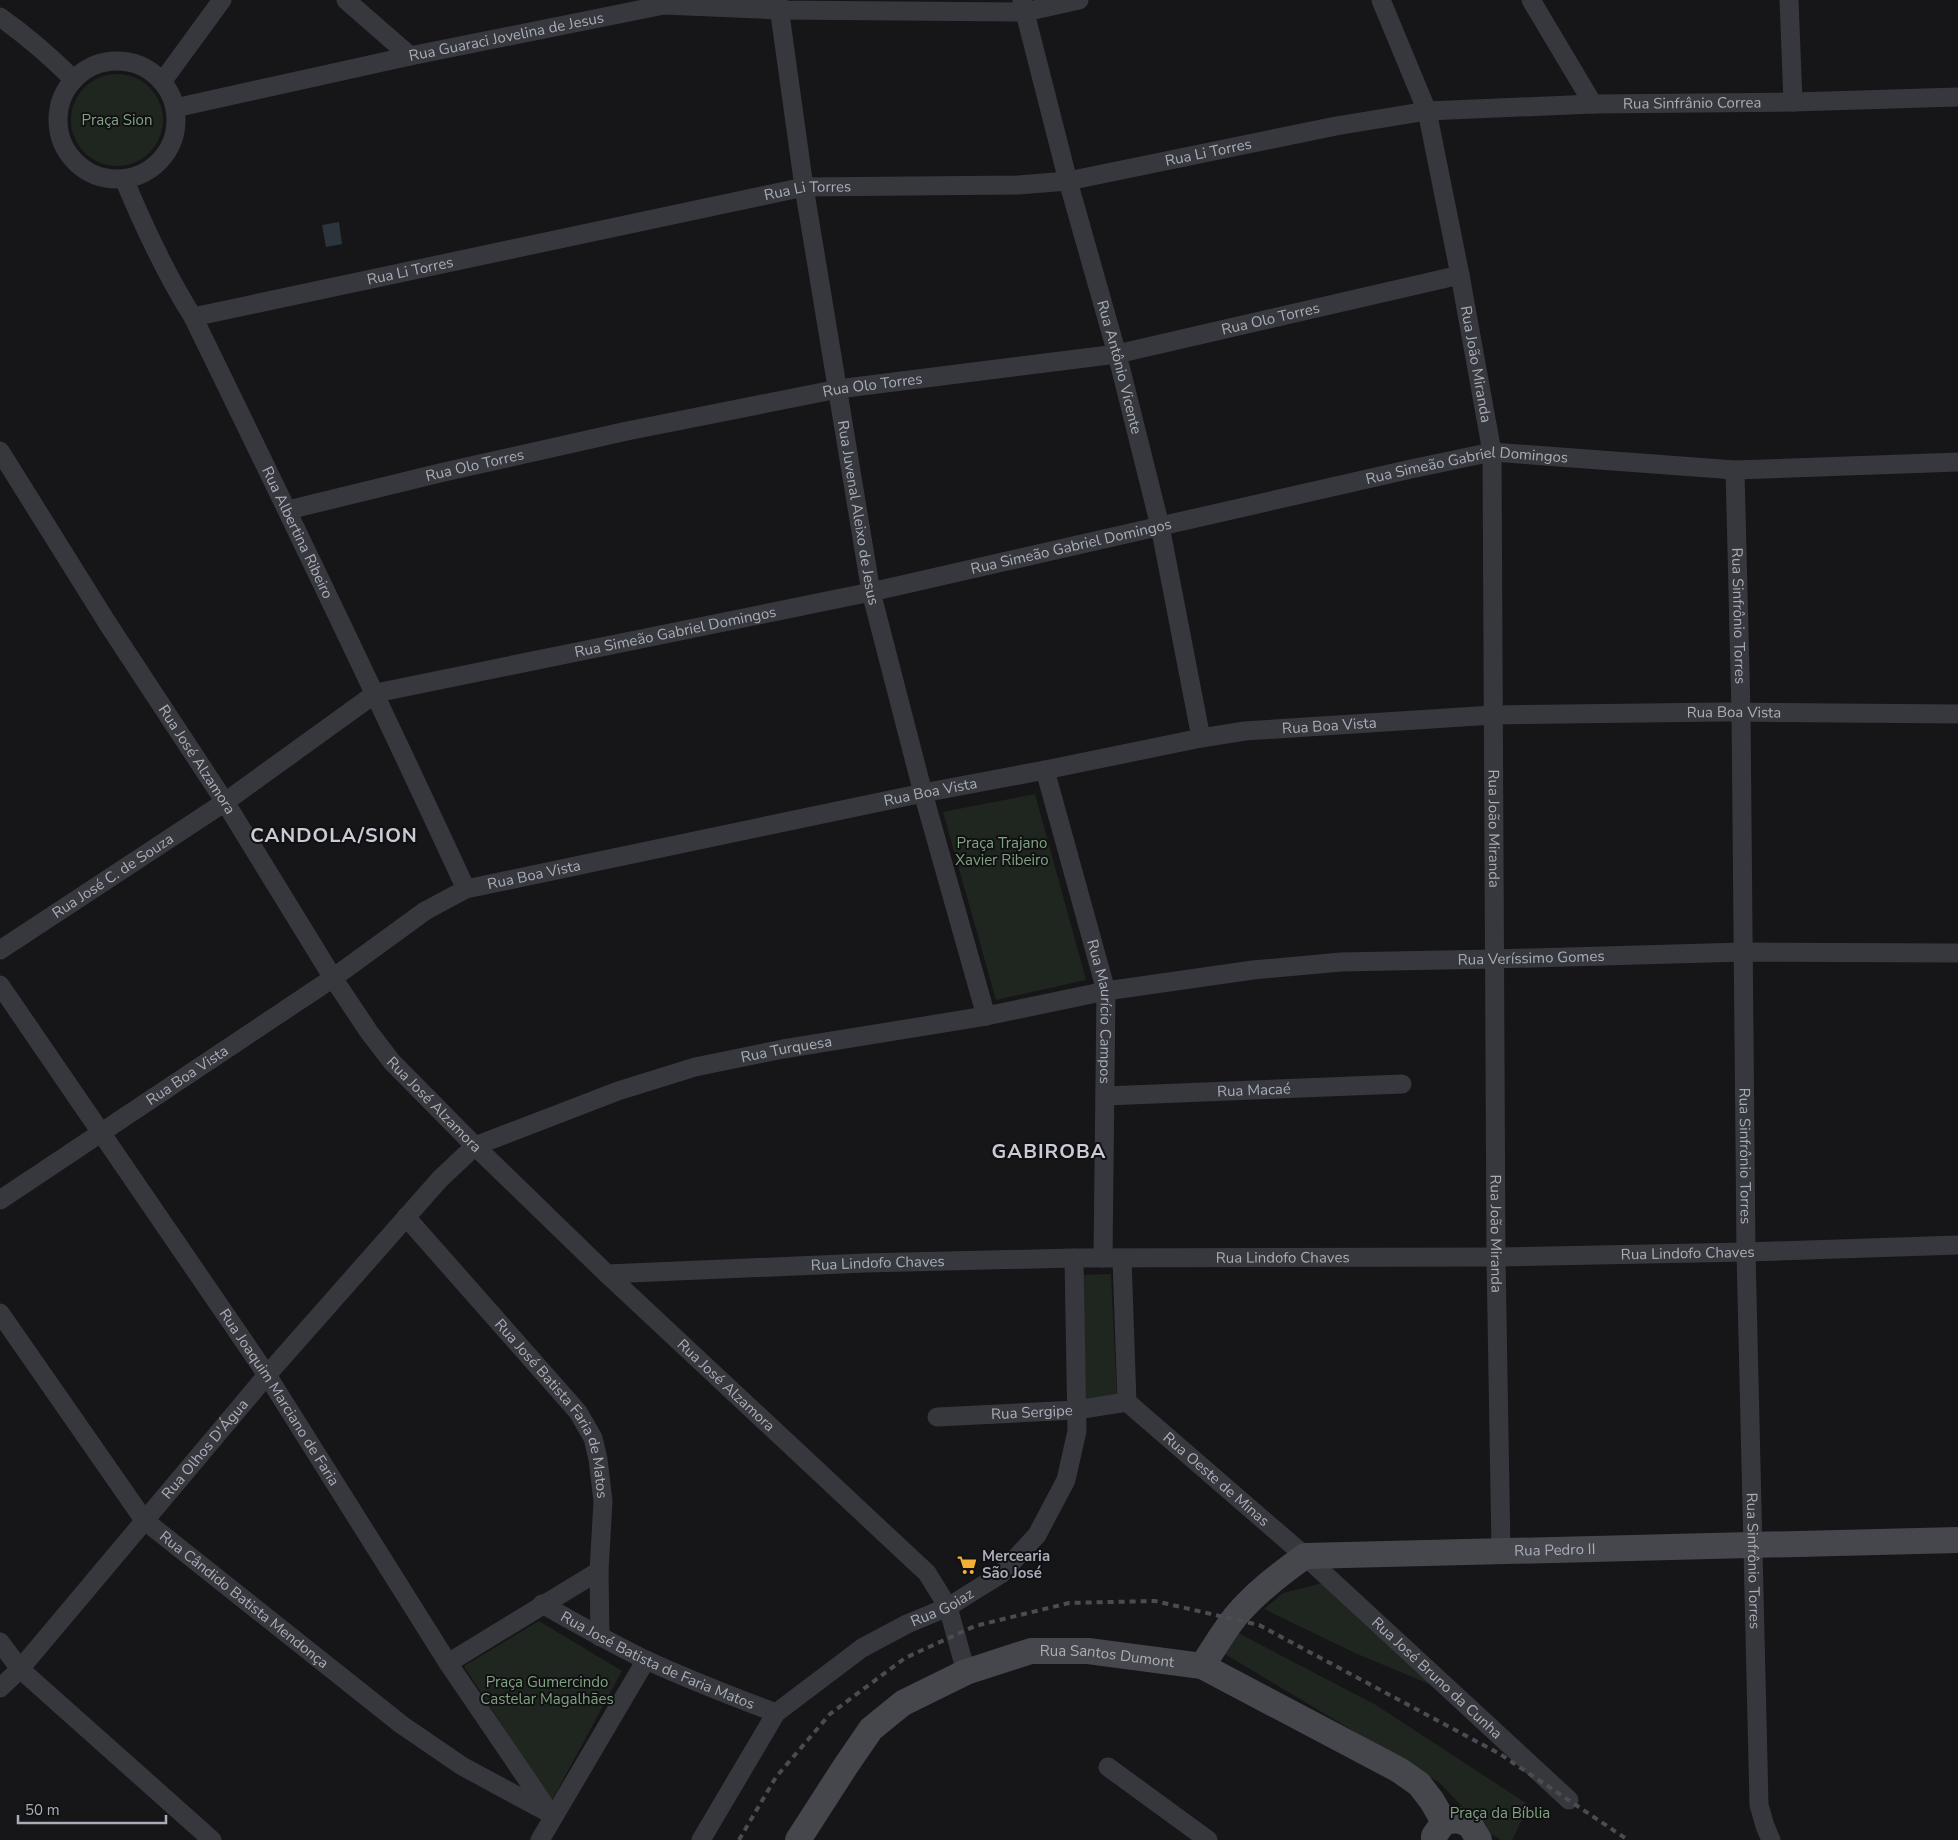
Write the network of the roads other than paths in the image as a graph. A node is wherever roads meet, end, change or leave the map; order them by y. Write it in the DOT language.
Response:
graph roads {
  1 [pos="222,0"];
  2 [pos="346,0"];
  3 [pos="1079,0"];
  4 [pos="1381,0"];
  5 [pos="1531,0"];
  6 [pos="1789,0"];
  7 [pos="662,2"];
  8 [pos="778,5"];
  9 [pos="1023,6"];
  10 [pos="0,17"];
  11 [pos="410,56"];
  12 [pos="73,79"];
  13 [pos="162,82"];
  14 [pos="1958,97"];
  15 [pos="1793,102"];
  16 [pos="1593,104"];
  17 [pos="175,108"];
  18 [pos="1427,111"];
  19 [pos="124,179"];
  20 [pos="1068,182"];
  21 [pos="804,187"];
  22 [pos="1460,275"];
  23 [pos="193,317"];
  24 [pos="1117,354"];
  25 [pos="838,389"];
  26 [pos="0,451"];
  27 [pos="1492,452"];
  28 [pos="1958,462"];
  29 [pos="1735,470"];
  30 [pos="288,510"];
  31 [pos="1160,526"];
  32 [pos="871,592"];
  33 [pos="376,693"];
  34 [pos="1741,712"];
  35 [pos="1958,714"];
  36 [pos="1493,715"];
  37 [pos="1201,738"];
  38 [pos="1045,770"];
  39 [pos="923,793"];
  40 [pos="225,802"];
  41 [pos="466,889"];
  42 [pos="0,950"];
  43 [pos="1743,952"];
  44 [pos="1958,953"];
  45 [pos="1494,960"];
  46 [pos="333,978"];
  47 [pos="0,985"];
  48 [pos="1106,991"];
  49 [pos="986,1016"];
  50 [pos="1402,1084"];
  51 [pos="1105,1096"];
  52 [pos="102,1133"];
  53 [pos="475,1146"];
  54 [pos="0,1200"];
  55 [pos="406,1217"];
  56 [pos="1958,1245"];
  57 [pos="1746,1252"];
  58 [pos="1496,1257"];
  59 [pos="1074,1258"];
  60 [pos="1102,1258"];
  61 [pos="1122,1259"];
  62 [pos="607,1274"];
  63 [pos="0,1313"];
  64 [pos="267,1375"];
  65 [pos="1127,1402"];
  66 [pos="1076,1410"];
  67 [pos="937,1417"];
  68 [pos="144,1520"];
  69 [pos="1958,1540"];
  70 [pos="1752,1546"];
  71 [pos="1501,1551"];
  72 [pos="1305,1556"];
  73 [pos="599,1571"];
  74 [pos="542,1604"];
  75 [pos="948,1607"];
  76 [pos="600,1637"];
  77 [pos="0,1642"];
  78 [pos="646,1660"];
  79 [pos="448,1663"];
  80 [pos="1202,1666"];
  81 [pos="20,1669"];
  82 [pos="966,1672"];
  83 [pos="0,1688"];
  84 [pos="776,1713"];
  85 [pos="1108,1767"];
  86 [pos="1569,1800"];
  87 [pos="552,1815"];
  88 [pos="1434,1835"];
  89 [pos="1478,1839"];
  90 [pos="212,1840"];
  91 [pos="540,1840"];
  92 [pos="701,1840"];
  93 [pos="798,1840"];
  94 [pos="1208,1840"];
  95 [pos="1771,1840"];
  1 -- 13 [label="street"];
  2 -- 11 [label="street"];
  3 -- 9 [label="street, Rua Guaraci Jovelina de Jesus"];
  4 -- 18 [label="street, Rua João Miranda"];
  5 -- 16 [label="street"];
  6 -- 15 [label="street"];
  7 -- 8 [label="street, Rua Guaraci Jovelina de Jesus"];
  7 -- 11 [label="street, Rua Guaraci Jovelina de Jesus"];
  8 -- 9 [label="street, Rua Guaraci Jovelina de Jesus"];
  8 -- 21 [label="street, Rua Juvenal Aleixo de Jesus"];
  9 -- 20 [label="street, Rua Antônio Vicente"];
  10 -- 12 [label="street"];
  11 -- 17 [label="street, Rua Guaraci Jovelina de Jesus"];
  12 -- 13 [label="street"];
  12 -- 19 [label="street"];
  13 -- 17 [label="street"];
  14 -- 15 [label="street, Rua Sinfrânio Correa"];
  15 -- 16 [label="street, Rua Sinfrânio Correa"];
  16 -- 18 [label="street, Rua Sinfrânio Correa"];
  17 -- 19 [label="street"];
  18 -- 20 [label="street, Rua Li Torres"];
  18 -- 22 [label="street, Rua João Miranda"];
  19 -- 23 [label="street, Rua Albertina Ribeiro"];
  20 -- 21 [label="street, Rua Li Torres"];
  20 -- 24 [label="street, Rua Antônio Vicente"];
  21 -- 23 [label="street, Rua Li Torres"];
  21 -- 25 [label="street, Rua Juvenal Aleixo de Jesus"];
  22 -- 24 [label="street, Rua Olo Torres"];
  22 -- 27 [label="street, Rua João Miranda"];
  23 -- 30 [label="street, Rua Albertina Ribeiro"];
  24 -- 25 [label="street, Rua Olo Torres"];
  24 -- 31 [label="street, Rua Antônio Vicente"];
  25 -- 30 [label="street, Rua Olo Torres"];
  25 -- 32 [label="street, Rua Juvenal Aleixo de Jesus"];
  26 -- 40 [label="street, Rua José Alzamora"];
  27 -- 29 [label="street, Rua Simeão Gabriel Domingos"];
  27 -- 31 [label="street, Rua Simeão Gabriel Domingos"];
  27 -- 36 [label="street, Rua João Miranda"];
  28 -- 29 [label="street, Rua Simeão Gabriel Domingos"];
  29 -- 34 [label="street, Rua Sinfrônio Torres"];
  30 -- 33 [label="street, Rua Albertina Ribeiro"];
  31 -- 32 [label="street, Rua Simeão Gabriel Domingos"];
  31 -- 37 [label="street, Rua Antônio Vicente"];
  32 -- 33 [label="street, Rua Simeão Gabriel Domingos"];
  32 -- 39 [label="street, Rua Juvenal Aleixo de Jesus"];
  33 -- 40 [label="street, Rua Simeão Gabriel Domingos"];
  33 -- 41 [label="street, Rua Albertina Ribeiro"];
  34 -- 35 [label="street, Rua Boa Vista"];
  34 -- 36 [label="street, Rua Boa Vista"];
  34 -- 43 [label="street, Rua Sinfrônio Torres"];
  36 -- 37 [label="street, Rua Boa Vista"];
  36 -- 45 [label="street, Rua João Miranda"];
  37 -- 38 [label="street, Rua Boa Vista"];
  38 -- 39 [label="street, Rua Boa Vista"];
  38 -- 48 [label="street, Rua Maurício Campos"];
  39 -- 41 [label="street, Rua Boa Vista"];
  39 -- 49 [label="street, Rua Juvenal Aleixo de Jesus"];
  40 -- 42 [label="street, Rua José C. de Souza"];
  40 -- 46 [label="street, Rua José Alzamora"];
  41 -- 46 [label="street, Rua Boa Vista"];
  43 -- 44 [label="street, Rua Veríssimo Gomes"];
  43 -- 45 [label="street, Rua Veríssimo Gomes"];
  43 -- 57 [label="street, Rua Sinfrônio Torres"];
  45 -- 48 [label="street, Rua Veríssimo Gomes"];
  45 -- 58 [label="street, Rua João Miranda"];
  46 -- 52 [label="street, Rua Boa Vista"];
  46 -- 53 [label="street, Rua José Alzamora"];
  47 -- 52 [label="street, Rua Joaquim Marciano de Faria"];
  48 -- 49 [label="street, Rua Turquesa"];
  48 -- 51 [label="street, Rua Maurício Campos"];
  49 -- 53 [label="street, Rua Turquesa"];
  50 -- 51 [label="street, Rua Macaé"];
  51 -- 60 [label="street, Rua Maurício Campos"];
  52 -- 54 [label="street, Rua Boa Vista"];
  52 -- 64 [label="street, Rua Joaquim Marciano de Faria"];
  53 -- 55 [label="street, Rua Olhos D'Água"];
  53 -- 62 [label="street, Rua José Alzamora"];
  55 -- 64 [label="street, Rua Olhos D'Água"];
  55 -- 73 [label="street, Rua José Batista Faria de Matos"];
  56 -- 57 [label="street, Rua Lindofo Chaves"];
  57 -- 58 [label="street, Rua Lindofo Chaves"];
  57 -- 70 [label="street, Rua Sinfrônio Torres"];
  58 -- 61 [label="street, Rua Lindofo Chaves"];
  58 -- 71 [label="street, Rua João Miranda"];
  59 -- 60 [label="street, Rua Lindofo Chaves"];
  59 -- 62 [label="street, Rua Lindofo Chaves"];
  59 -- 66 [label="street, Rua Goiaz"];
  60 -- 61 [label="street, Rua Lindofo Chaves"];
  61 -- 65 [label="street"];
  62 -- 75 [label="street, Rua José Alzamora"];
  63 -- 68 [label="street, Rua Cândido Batista Mendonça"];
  64 -- 68 [label="street, Rua Olhos D'Água"];
  64 -- 79 [label="street, Rua Joaquim Marciano de Faria"];
  65 -- 66 [label="street, Rua Sergipe"];
  65 -- 72 [label="street, Rua Oeste de Minas"];
  66 -- 67 [label="street, Rua Sergipe"];
  66 -- 75 [label="street, Rua Goiaz"];
  68 -- 81 [label="street, Rua Olhos D'Água"];
  68 -- 87 [label="street, Rua Cândido Batista Mendonça"];
  69 -- 70 [label="main road, Rua Pedro II"];
  70 -- 71 [label="main road, Rua Pedro II"];
  70 -- 95 [label="street, Rua Sinfrônio Torres"];
  71 -- 72 [label="main road, Rua Pedro II"];
  72 -- 80 [label="main road"];
  72 -- 86 [label="street, Rua José Bruno da Cunha"];
  73 -- 74 [label="street"];
  73 -- 76 [label="street, Rua José Batista Faria de Matos"];
  74 -- 76 [label="street, Rua José Batista de Faria Matos"];
  74 -- 79 [label="street"];
  75 -- 82 [label="street, Rua José Alzamora"];
  75 -- 84 [label="street, Rua Goiaz"];
  76 -- 78 [label="street, Rua José Batista de Faria Matos"];
  77 -- 81 [label="street"];
  78 -- 84 [label="street, Rua José Batista de Faria Matos"];
  78 -- 87 [label="street"];
  79 -- 87 [label="street, Rua Joaquim Marciano de Faria"];
  80 -- 82 [label="main road, Rua Santos Dumont"];
  80 -- 88 [label="main road, Rua Santos Dumont"];
  81 -- 83 [label="street, Rua Olhos D'Água"];
  81 -- 90 [label="street"];
  82 -- 93 [label="main road, Rua Santos Dumont"];
  84 -- 92 [label="street, Rua Goiaz"];
  85 -- 94 [label="street"];
  87 -- 91 [label="street"];
  88 -- 89 [label="main road"];
}
